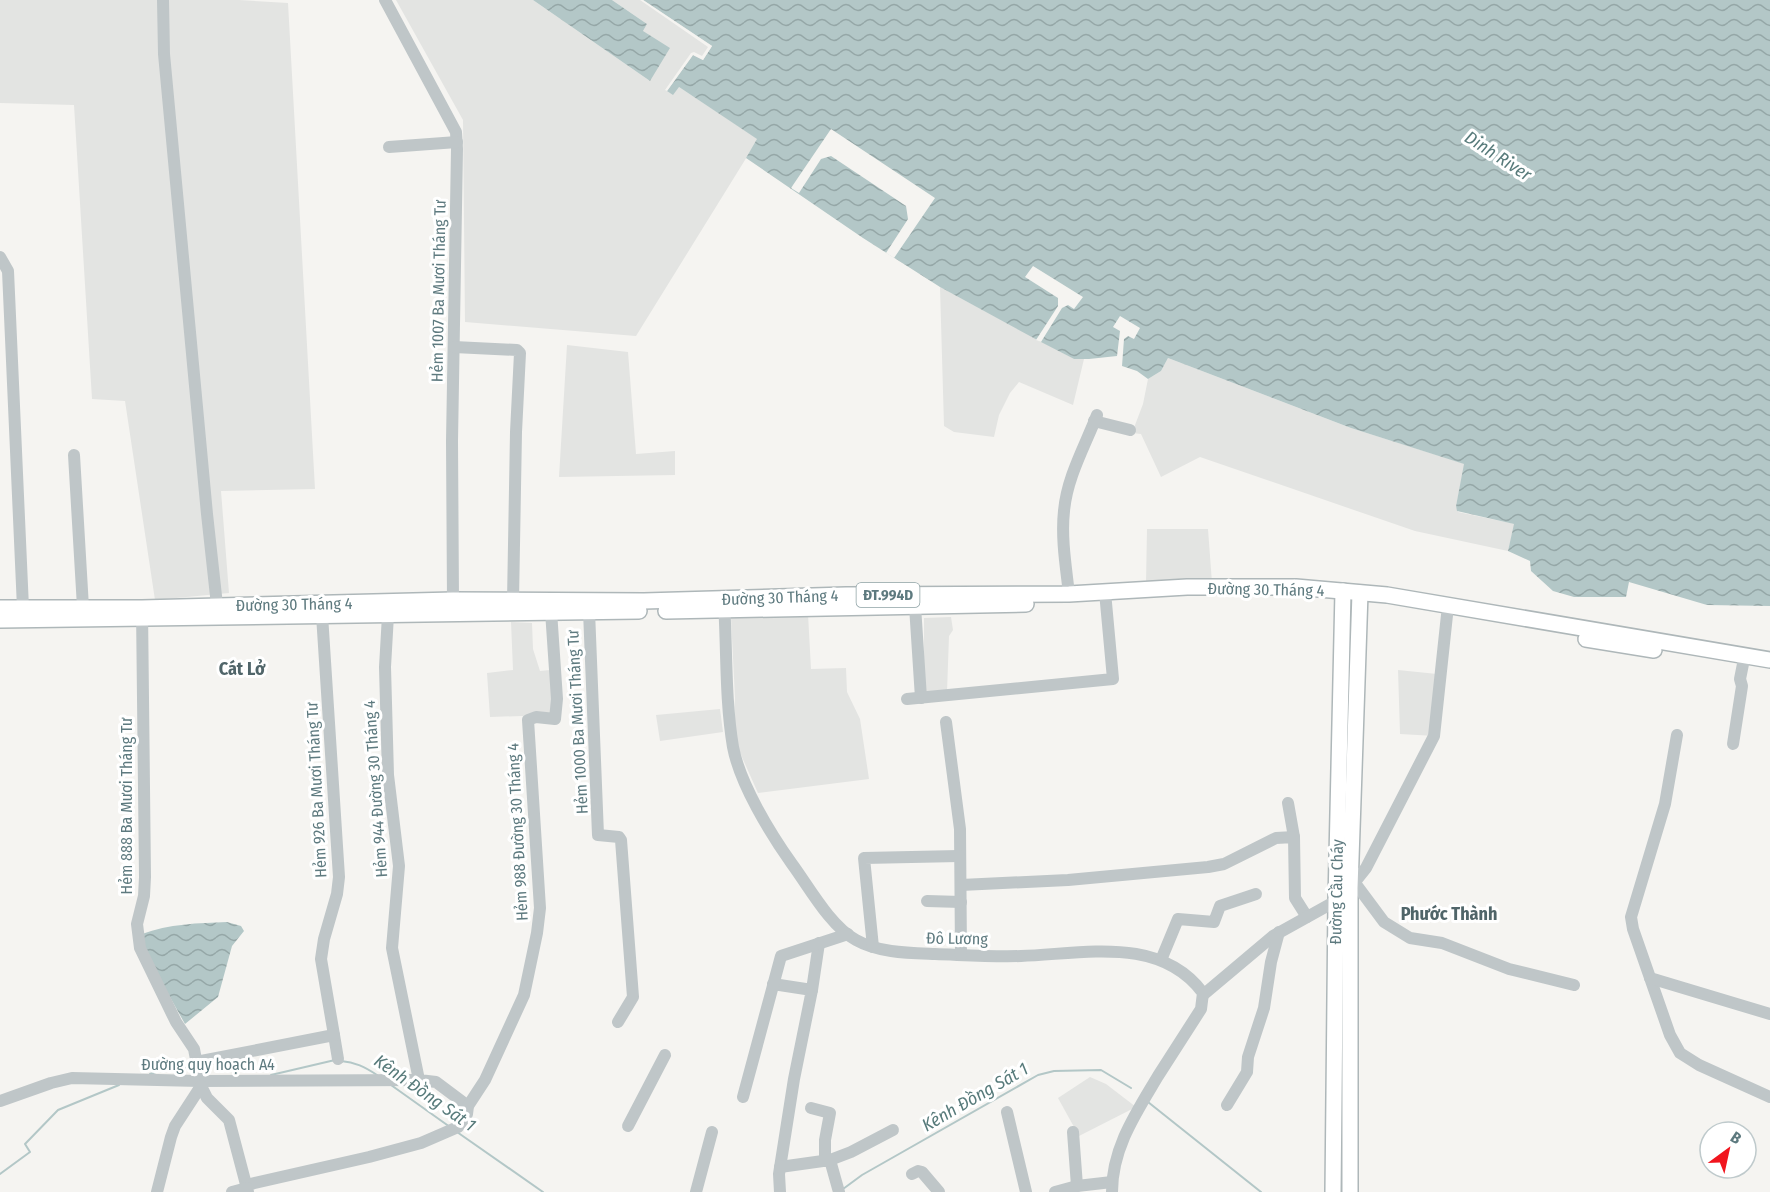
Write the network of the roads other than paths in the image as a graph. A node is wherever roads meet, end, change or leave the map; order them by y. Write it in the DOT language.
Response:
graph roads {
  1 [pos="163,0"];
  2 [pos="385,0"];
  3 [pos="457,142"];
  4 [pos="389,147"];
  5 [pos="2,262"];
  6 [pos="454,348"];
  7 [pos="1130,430"];
  8 [pos="75,455"];
  9 [pos="1343,596"];
  10 [pos="1106,597"];
  11 [pos="1360,597"];
  12 [pos="1070,598"];
  13 [pos="453,600"];
  14 [pos="943,600"];
  15 [pos="513,601"];
  16 [pos="1410,604"];
  17 [pos="724,605"];
  18 [pos="915,606"];
  19 [pos="83,607"];
  20 [pos="0,608"];
  21 [pos="23,608"];
  22 [pos="218,611"];
  23 [pos="551,611"];
  24 [pos="589,611"];
  25 [pos="142,613"];
  26 [pos="322,615"];
  27 [pos="388,615"];
  28 [pos="1447,615"];
  29 [pos="0,620"];
  30 [pos="1624,640"];
  31 [pos="1770,660"];
  32 [pos="1743,664"];
  33 [pos="1770,668"];
  34 [pos="921,698"];
  35 [pos="908,699"];
  36 [pos="946,722"];
  37 [pos="1677,735"];
  38 [pos="1733,744"];
  39 [pos="1288,803"];
  40 [pos="1294,837"];
  41 [pos="959,856"];
  42 [pos="961,885"];
  43 [pos="1353,885"];
  44 [pos="1256,894"];
  45 [pos="927,901"];
  46 [pos="1336,901"];
  47 [pos="961,902"];
  48 [pos="1307,917"];
  49 [pos="1279,932"];
  50 [pos="848,934"];
  51 [pos="819,944"];
  52 [pos="873,946"];
  53 [pos="961,955"];
  54 [pos="1161,960"];
  55 [pos="1343,977"];
  56 [pos="1650,978"];
  57 [pos="773,984"];
  58 [pos="1574,985"];
  59 [pos="812,990"];
  60 [pos="1203,995"];
  61 [pos="1770,1014"];
  62 [pos="618,1022"];
  63 [pos="334,1035"];
  64 [pos="665,1055"];
  65 [pos="338,1059"];
  66 [pos="196,1062"];
  67 [pos="419,1080"];
  68 [pos="201,1084"];
  69 [pos="743,1097"];
  70 [pos="1770,1097"];
  71 [pos="0,1101"];
  72 [pos="1227,1105"];
  73 [pos="468,1106"];
  74 [pos="812,1108"];
  75 [pos="1006,1112"];
  76 [pos="628,1126"];
  77 [pos="892,1130"];
  78 [pos="712,1132"];
  79 [pos="1074,1132"];
  80 [pos="828,1160"];
  81 [pos="780,1167"];
  82 [pos="912,1174"];
  83 [pos="1077,1186"];
  84 [pos="1112,1187"];
  85 [pos="247,1188"];
  86 [pos="157,1192"];
  87 [pos="232,1192"];
  88 [pos="696,1192"];
  89 [pos="780,1192"];
  90 [pos="839,1192"];
  91 [pos="939,1192"];
  92 [pos="1026,1192"];
  93 [pos="1055,1192"];
  94 [pos="1333,1192"];
  95 [pos="1350,1192"];
  1 -- 22 [label="street"];
  2 -- 3 [label="street, Hẻm 1007 Ba Mươi Tháng Tư"];
  3 -- 4 [label="street"];
  3 -- 6 [label="street, Hẻm 1007 Ba Mươi Tháng Tư"];
  5 -- 21 [label="street"];
  6 -- 13 [label="street, Hẻm 1007 Ba Mươi Tháng Tư"];
  6 -- 15 [label="street"];
  7 -- 12 [label="street"];
  8 -- 19 [label="street"];
  9 -- 10 [label="main road, Đường 30 Tháng 4 / ĐT.994D"];
  9 -- 11 [label="main road, Đường 30 Tháng 4 / ĐT.994D"];
  9 -- 46 [label="main road, Đường Cầu Cháy"];
  10 -- 12 [label="main road, Đường 30 Tháng 4 / ĐT.994D"];
  10 -- 34 [label="street"];
  11 -- 16 [label="main road, Đường 30 Tháng 4 / ĐT.994D"];
  11 -- 43 [label="main road, Đường Cầu Cháy"];
  12 -- 14 [label="main road, Đường 30 Tháng 4 / ĐT.994D"];
  13 -- 15 [label="main road, Đường 30 Tháng 4 / ĐT.994D"];
  13 -- 22 [label="main road, Đường 30 Tháng 4 / ĐT.994D"];
  14 -- 17 [label="main road, Đường 30 Tháng 4 / ĐT.994D"];
  14 -- 18 [label="main road, Đường 30 Tháng 4 / ĐT.994D"];
  15 -- 17 [label="main road, Đường 30 Tháng 4 / ĐT.994D"];
  16 -- 28 [label="main road, Đường 30 Tháng 4 / ĐT.994D"];
  16 -- 30 [label="main road, Đường 30 Tháng 4 / ĐT.994D"];
  17 -- 18 [label="main road, Đường 30 Tháng 4 / ĐT.994D"];
  17 -- 24 [label="main road, Đường 30 Tháng 4 / ĐT.994D"];
  17 -- 50 [label="street, Đô Lương"];
  18 -- 34 [label="street"];
  19 -- 21 [label="main road, Đường 30 Tháng 4 / ĐT.994D"];
  19 -- 25 [label="main road, Đường 30 Tháng 4 / ĐT.994D"];
  20 -- 21 [label="main road, Đường 30 Tháng 4 / ĐT.994D"];
  22 -- 25 [label="main road, Đường 30 Tháng 4 / ĐT.994D"];
  22 -- 26 [label="main road, Đường 30 Tháng 4 / ĐT.994D"];
  23 -- 24 [label="main road, Đường 30 Tháng 4 / ĐT.994D"];
  23 -- 27 [label="main road, Đường 30 Tháng 4 / ĐT.994D"];
  23 -- 73 [label="street, Hẻm 988 Đường 30 Tháng 4"];
  24 -- 62 [label="street, Hẻm 1000 Ba Mươi Tháng Tư"];
  25 -- 29 [label="main road, Đường 30 Tháng 4 / ĐT.994D"];
  25 -- 66 [label="street, Hẻm 888 Ba Mươi Tháng Tư"];
  26 -- 27 [label="main road, Đường 30 Tháng 4 / ĐT.994D"];
  26 -- 63 [label="street, Hẻm 926 Ba Mươi Tháng Tư"];
  27 -- 67 [label="street, Hẻm 944 Đường 30 Tháng 4"];
  28 -- 30 [label="main road, Đường 30 Tháng 4 / ĐT.994D"];
  28 -- 43 [label="street"];
  30 -- 31 [label="main road, Đường 30 Tháng 4 / ĐT.994D"];
  30 -- 32 [label="main road, Đường 30 Tháng 4 / ĐT.994D"];
  32 -- 33 [label="main road, Đường 30 Tháng 4 / ĐT.994D"];
  32 -- 38 [label="street"];
  34 -- 35 [label="street"];
  36 -- 41 [label="street"];
  37 -- 56 [label="street"];
  39 -- 40 [label="street"];
  40 -- 42 [label="street"];
  40 -- 48 [label="street"];
  41 -- 42 [label="street"];
  41 -- 52 [label="street"];
  42 -- 47 [label="street"];
  43 -- 55 [label="main road, Đường Cầu Cháy"];
  43 -- 58 [label="street"];
  44 -- 54 [label="street"];
  45 -- 47 [label="street"];
  46 -- 48 [label="street"];
  46 -- 55 [label="main road, Đường Cầu Cháy"];
  47 -- 53 [label="street"];
  48 -- 49 [label="street"];
  49 -- 60 [label="street"];
  49 -- 72 [label="street"];
  50 -- 51 [label="street"];
  50 -- 52 [label="street, Đô Lương"];
  51 -- 57 [label="street"];
  51 -- 59 [label="street"];
  52 -- 53 [label="street, Đô Lương"];
  53 -- 54 [label="street, Đô Lương"];
  54 -- 60 [label="street, Đô Lương"];
  55 -- 94 [label="main road, Đường Cầu Cháy"];
  55 -- 95 [label="main road, Đường Cầu Cháy"];
  56 -- 61 [label="street"];
  56 -- 70 [label="street"];
  57 -- 59 [label="street"];
  57 -- 69 [label="street"];
  59 -- 81 [label="street"];
  60 -- 84 [label="street"];
  63 -- 65 [label="street, Hẻm 926 Ba Mươi Tháng Tư"];
  63 -- 66 [label="street"];
  64 -- 76 [label="street"];
  66 -- 68 [label="street, Hẻm 888 Ba Mươi Tháng Tư"];
  67 -- 68 [label="street, Đường quy hoạch A4"];
  67 -- 73 [label="street"];
  68 -- 71 [label="street, Đường quy hoạch A4"];
  68 -- 85 [label="street, Hẻm 888 Ba Mươi Tháng Tư"];
  68 -- 86 [label="street"];
  73 -- 85 [label="street, Hẻm 988 Đường 30 Tháng 4"];
  74 -- 80 [label="street"];
  75 -- 92 [label="street"];
  77 -- 80 [label="street"];
  78 -- 88 [label="street"];
  79 -- 83 [label="street"];
  80 -- 81 [label="street"];
  80 -- 90 [label="street"];
  81 -- 89 [label="street"];
  82 -- 91 [label="street"];
  83 -- 84 [label="street"];
  83 -- 93 [label="street"];
  85 -- 87 [label="street, Hẻm 988 Đường 30 Tháng 4"];
}
